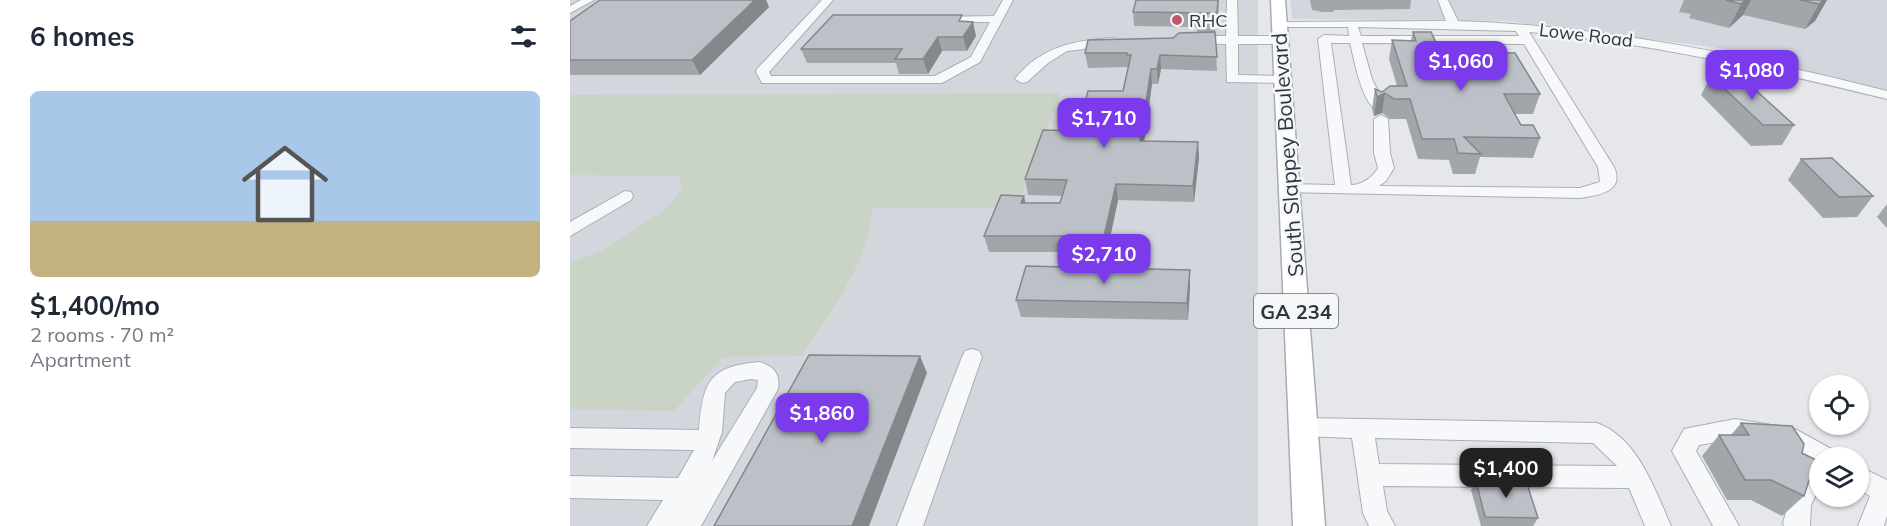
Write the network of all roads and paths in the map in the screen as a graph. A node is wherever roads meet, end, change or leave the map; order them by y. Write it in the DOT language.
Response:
graph roads {
  1 [pos="589,0"];
  2 [pos="828,0"];
  3 [pos="1008,0"];
  4 [pos="1232,0"];
  5 [pos="1278,0"];
  6 [pos="1443,0"];
  7 [pos="570,10"];
  8 [pos="928,19"];
  9 [pos="999,19"];
  10 [pos="1352,24"];
  11 [pos="1454,25"];
  12 [pos="1279,32"];
  13 [pos="1524,34"];
  14 [pos="1356,39"];
  15 [pos="1179,40"];
  16 [pos="1233,40"];
  17 [pos="1126,41"];
  18 [pos="1022,79"];
  19 [pos="1282,80"];
  20 [pos="1887,95"];
  21 [pos="1289,189"];
  22 [pos="1344,190"];
  23 [pos="1362,190"];
  24 [pos="625,196"];
  25 [pos="570,230"];
  26 [pos="972,357"];
  27 [pos="1303,427"];
  28 [pos="1362,428"];
  29 [pos="570,438"];
  30 [pos="709,440"];
  31 [pos="1809,448"];
  32 [pos="1369,475"];
  33 [pos="1634,477"];
  34 [pos="1869,482"];
  35 [pos="570,487"];
  36 [pos="1809,488"];
  37 [pos="684,489"];
  38 [pos="1886,492"];
  39 [pos="1800,510"];
  40 [pos="660,526"];
  41 [pos="687,526"];
  42 [pos="910,526"];
  43 [pos="1309,526"];
  44 [pos="1382,526"];
  45 [pos="1658,526"];
  46 [pos="1726,526"];
  47 [pos="1871,526"];
  1 -- 7 [label="street"];
  2 -- 9 [label="street"];
  3 -- 9 [label="street"];
  4 -- 16 [label="street"];
  5 -- 12 [label="main road, South Slappey Boulevard / GA 234"];
  6 -- 11 [label="street"];
  8 -- 9 [label="street"];
  10 -- 11 [label="street, Lowe Road"];
  10 -- 12 [label="street, Lowe Road"];
  10 -- 14 [label="street"];
  11 -- 13 [label="street, Lowe Road"];
  12 -- 16 [label="street, Lowe Road"];
  12 -- 19 [label="main road, South Slappey Boulevard / GA 234"];
  13 -- 14 [label="street"];
  13 -- 20 [label="street, Lowe Road"];
  13 -- 23 [label="street"];
  14 -- 22 [label="street"];
  14 -- 23 [label="street"];
  15 -- 16 [label="street, Lowe Road"];
  16 -- 19 [label="street"];
  17 -- 18 [label="street"];
  19 -- 21 [label="main road, South Slappey Boulevard / GA 234"];
  21 -- 22 [label="street"];
  21 -- 27 [label="main road, South Slappey Boulevard / GA 234"];
  22 -- 23 [label="street"];
  24 -- 25 [label="street"];
  26 -- 42 [label="street"];
  27 -- 28 [label="street"];
  27 -- 43 [label="main road, South Slappey Boulevard / GA 234"];
  28 -- 32 [label="street"];
  28 -- 33 [label="street"];
  29 -- 30 [label="street"];
  30 -- 37 [label="street"];
  30 -- 41 [label="street"];
  31 -- 46 [label="street"];
  32 -- 33 [label="street"];
  32 -- 44 [label="street"];
  33 -- 45 [label="street"];
  34 -- 38 [label="street"];
  35 -- 37 [label="street"];
  36 -- 39 [label="street"];
  37 -- 40 [label="street"];
  38 -- 47 [label="street"];
}
